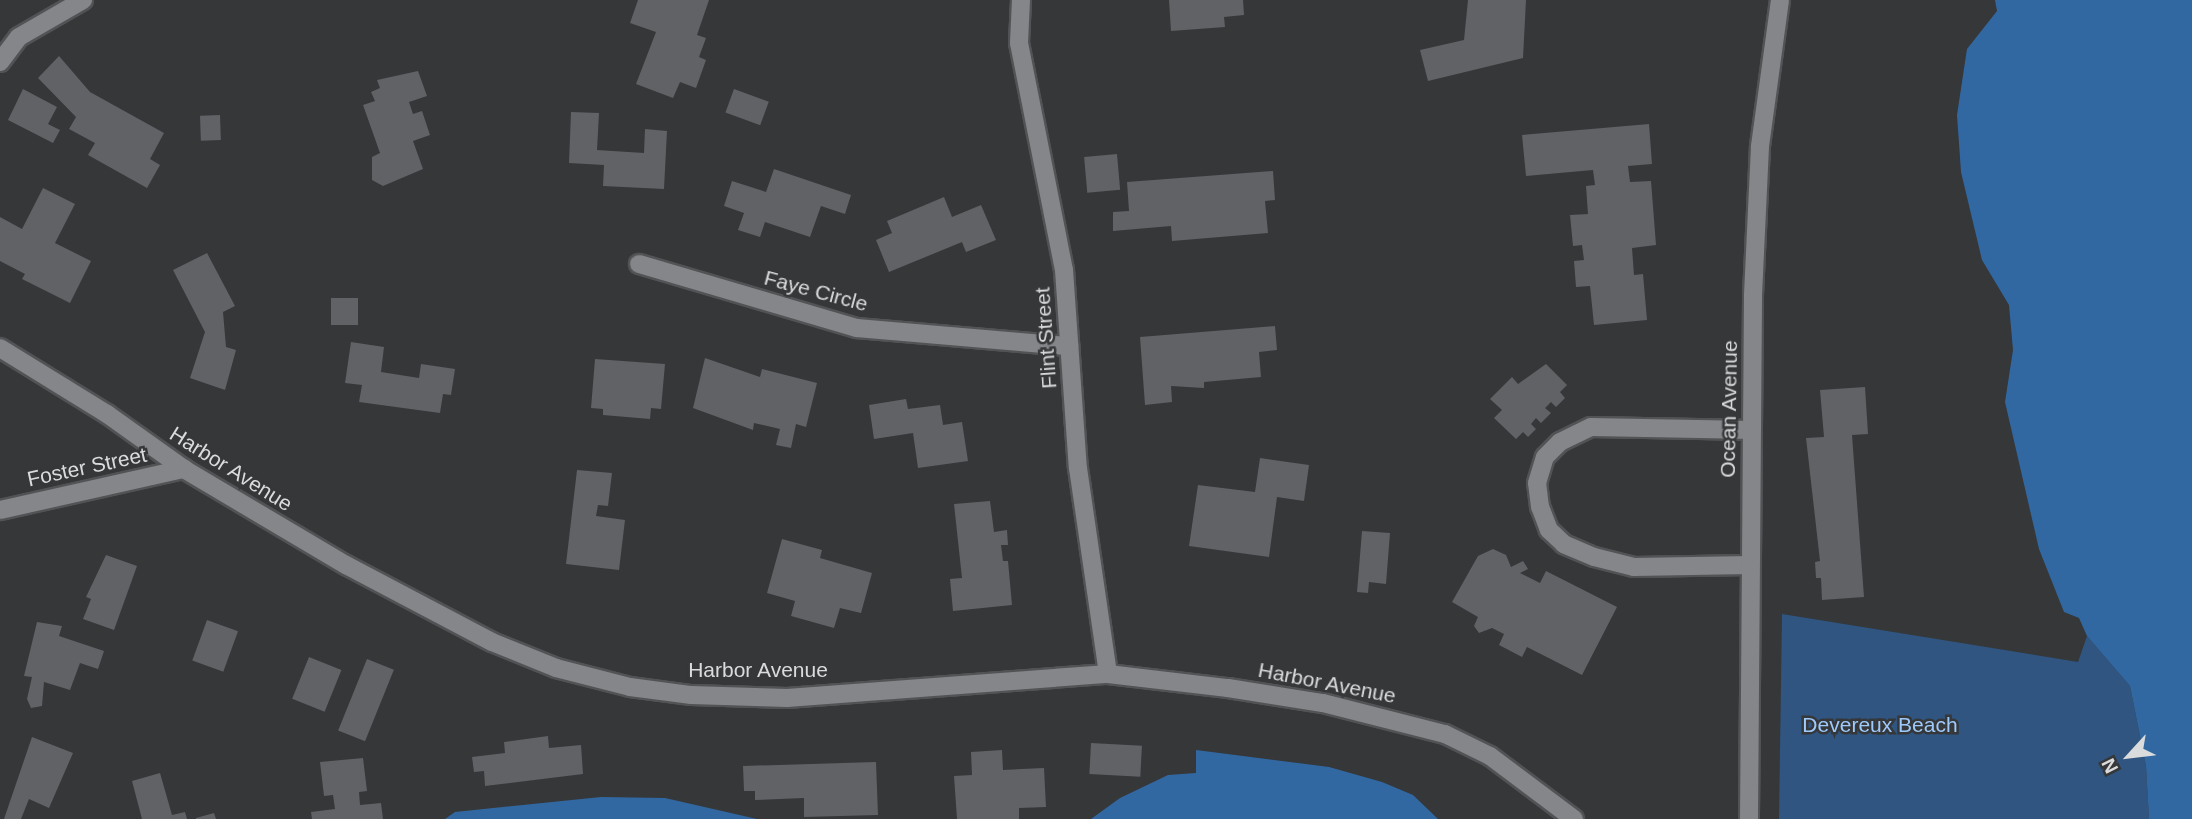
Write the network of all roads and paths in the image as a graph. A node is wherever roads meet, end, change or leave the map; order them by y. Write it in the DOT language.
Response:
graph roads {
  1 [pos="83,0"];
  2 [pos="1021,0"];
  3 [pos="1780,0"];
  4 [pos="0,62"];
  5 [pos="639,264"];
  6 [pos="1069,346"];
  7 [pos="0,348"];
  8 [pos="1752,430"];
  9 [pos="184,469"];
  10 [pos="0,510"];
  11 [pos="1750,565"];
  12 [pos="1108,674"];
  13 [pos="1573,819"];
  14 [pos="1749,819"];
  1 -- 4 [label="main road"];
  2 -- 6 [label="main road, Flint Street"];
  3 -- 8 [label="main road, Ocean Avenue"];
  5 -- 6 [label="main road, Faye Circle"];
  6 -- 12 [label="main road, Flint Street"];
  7 -- 9 [label="main road, Harbor Avenue"];
  8 -- 11 [label="main road, Ocean Avenue"];
  8 -- 11 [label="main road"];
  9 -- 10 [label="main road, Foster Street"];
  9 -- 12 [label="main road, Harbor Avenue"];
  11 -- 14 [label="main road, Ocean Avenue"];
  12 -- 13 [label="main road, Harbor Avenue"];
}
